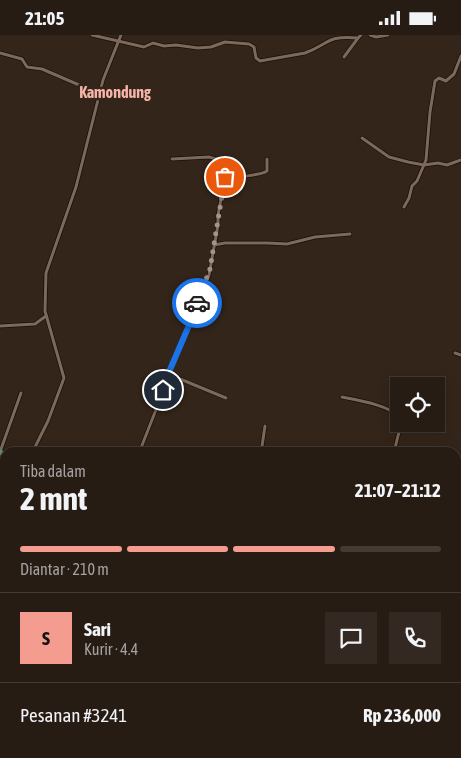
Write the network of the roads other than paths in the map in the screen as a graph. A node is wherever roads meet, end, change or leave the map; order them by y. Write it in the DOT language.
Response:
graph roads {
  1 [pos="92,35"];
  2 [pos="121,35"];
  3 [pos="370,35"];
  4 [pos="388,35"];
  5 [pos="360,36"];
  6 [pos="119,42"];
  7 [pos="0,53"];
  8 [pos="461,56"];
  9 [pos="344,57"];
  10 [pos="100,94"];
  11 [pos="362,138"];
  12 [pos="172,159"];
  13 [pos="267,159"];
  14 [pos="461,160"];
  15 [pos="424,165"];
  16 [pos="225,177"];
  17 [pos="404,207"];
  18 [pos="350,234"];
  19 [pos="214,245"];
  20 [pos="46,316"];
  21 [pos="0,326"];
  22 [pos="455,353"];
  23 [pos="461,355"];
  24 [pos="168,374"];
  25 [pos="21,393"];
  26 [pos="226,397"];
  27 [pos="342,397"];
  28 [pos="390,411"];
  29 [pos="265,426"];
  30 [pos="399,432"];
  31 [pos="2,447"];
  32 [pos="35,447"];
  33 [pos="141,447"];
  34 [pos="262,447"];
  35 [pos="395,447"];
  1 -- 6 [label="street"];
  2 -- 6 [label="street"];
  3 -- 4 [label="street"];
  3 -- 5 [label="street"];
  5 -- 6 [label="street"];
  5 -- 9 [label="street"];
  6 -- 10 [label="street"];
  7 -- 10 [label="street"];
  8 -- 15 [label="street"];
  10 -- 20 [label="street"];
  11 -- 15 [label="street"];
  12 -- 16 [label="street"];
  13 -- 16 [label="street"];
  14 -- 15 [label="street"];
  15 -- 17 [label="street"];
  16 -- 19 [label="street"];
  18 -- 19 [label="street"];
  19 -- 24 [label="street"];
  20 -- 21 [label="street"];
  20 -- 32 [label="street"];
  22 -- 23 [label="street"];
  24 -- 26 [label="street"];
  24 -- 33 [label="street"];
  25 -- 31 [label="street"];
  27 -- 28 [label="street"];
  29 -- 34 [label="street"];
  30 -- 35 [label="street"];
}
